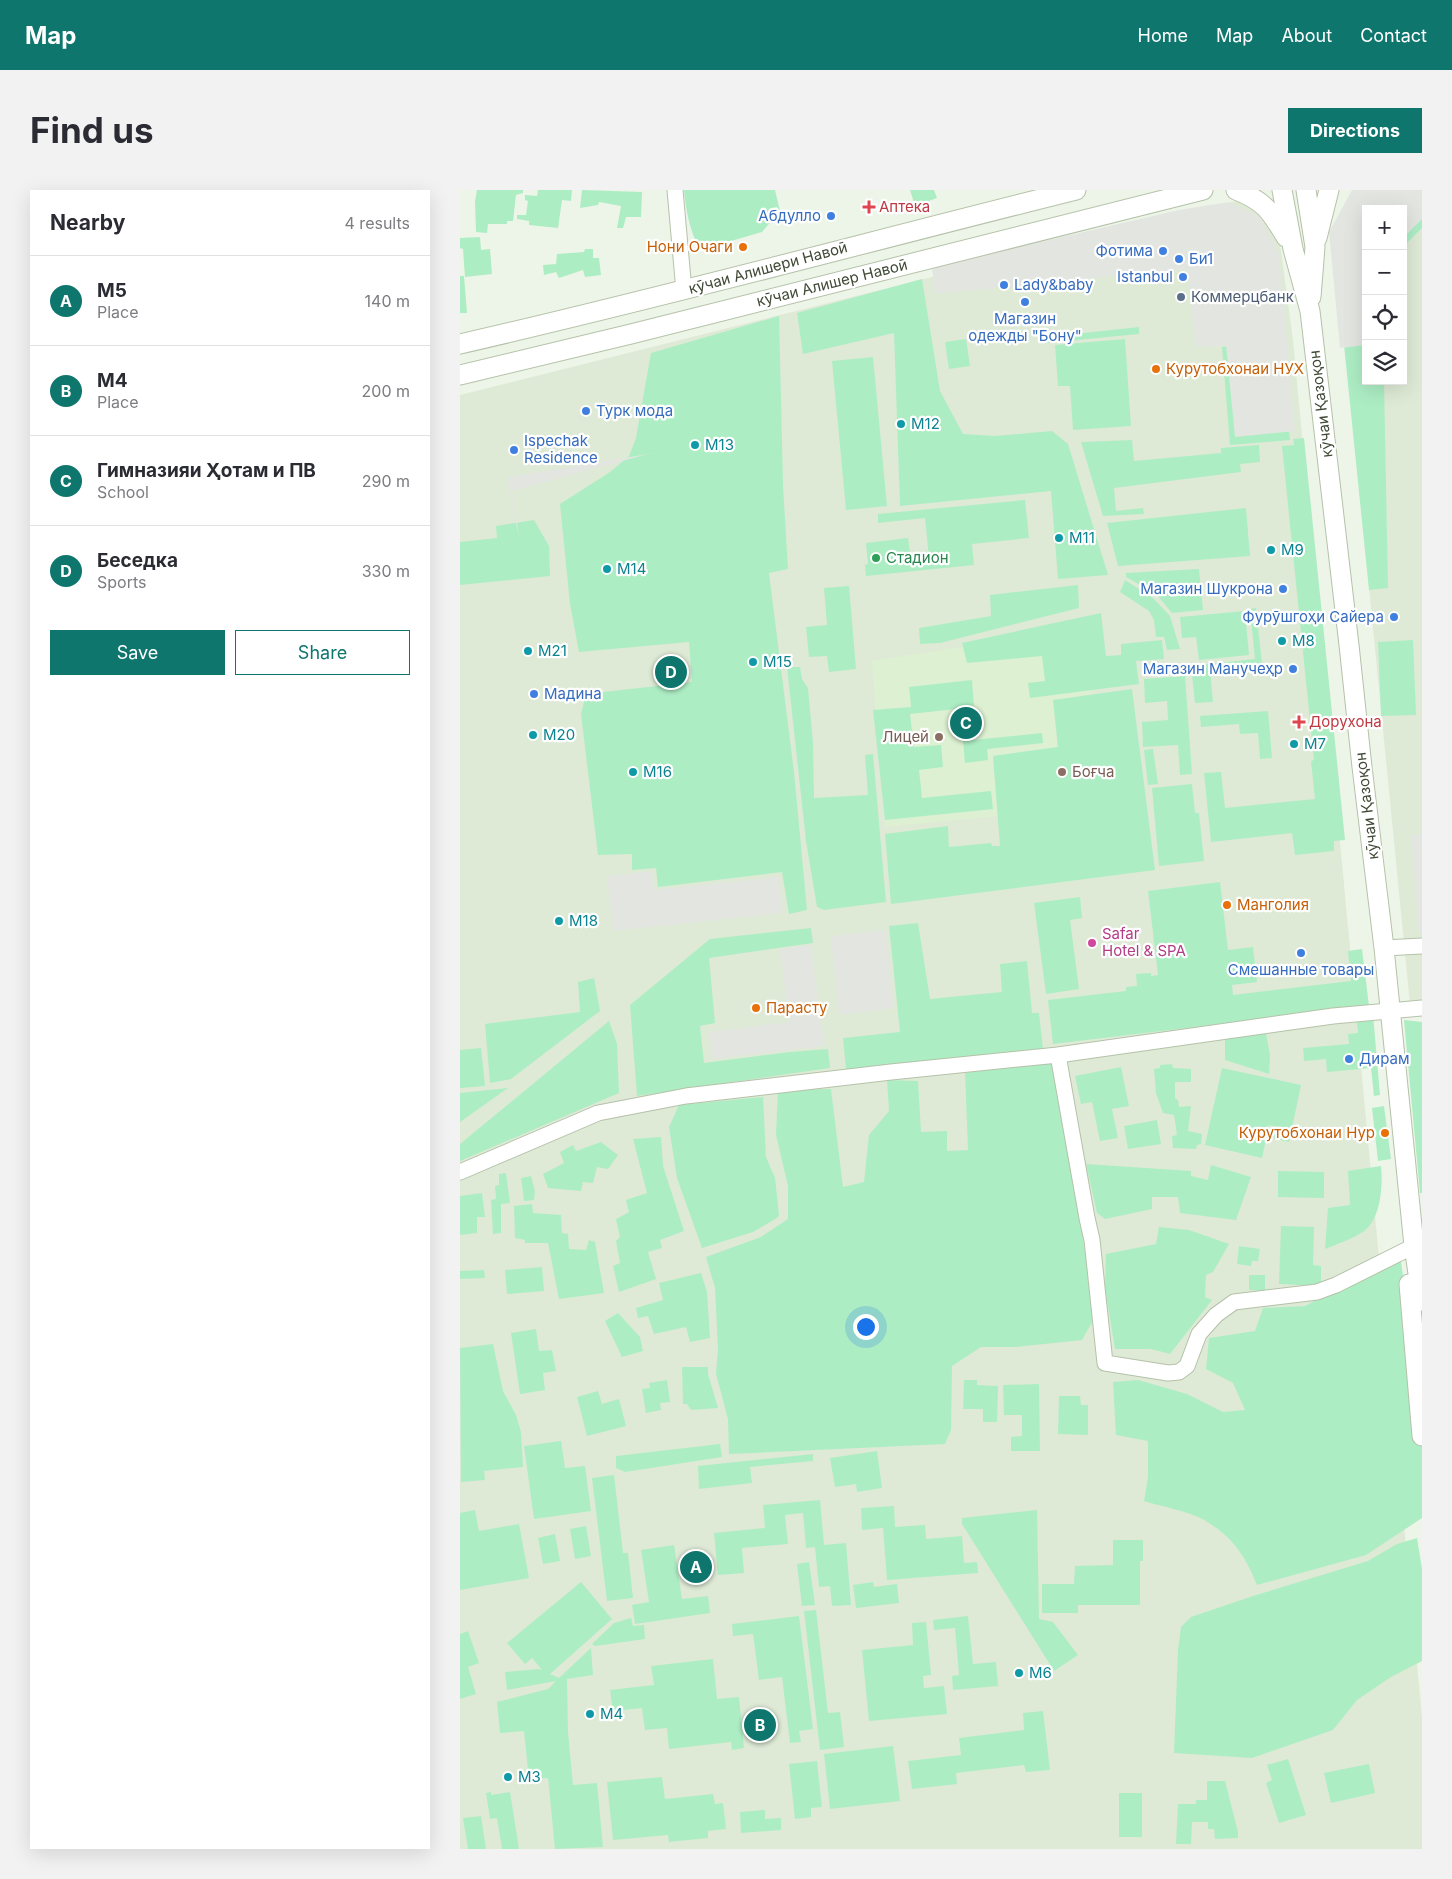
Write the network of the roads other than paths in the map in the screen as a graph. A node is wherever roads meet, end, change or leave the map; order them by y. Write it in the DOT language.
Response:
graph roads {
  1 [pos="675,190"];
  2 [pos="1076,190"];
  3 [pos="1204,190"];
  4 [pos="1236,190"];
  5 [pos="1282,190"];
  6 [pos="1306,190"];
  7 [pos="1329,190"];
  8 [pos="1315,247"];
  9 [pos="1293,250"];
  10 [pos="684,291"];
  11 [pos="1310,311"];
  12 [pos="460,344"];
  13 [pos="460,375"];
  14 [pos="1422,946"];
  15 [pos="1384,948"];
  16 [pos="1422,1008"];
  17 [pos="1392,1012"];
  18 [pos="1058,1055"];
  19 [pos="460,1172"];
  20 [pos="1418,1249"];
  21 [pos="1422,1301"];
  22 [pos="1422,1436"];
  1 -- 10 [label="street"];
  2 -- 10 [label="street, кӯчаи Алишери Навоӣ"];
  3 -- 13 [label="street, кӯчаи Алишер Навоӣ"];
  4 -- 9 [label="street"];
  5 -- 9 [label="street, кӯчаи Қазоқон"];
  6 -- 8 [label="street, кӯчаи Қазоқон"];
  7 -- 8 [label="street"];
  8 -- 11 [label="street, кӯчаи Қазоқон"];
  9 -- 11 [label="street, кӯчаи Қазоқон"];
  10 -- 12 [label="street, кӯчаи Алишери Навоӣ"];
  11 -- 15 [label="street, кӯчаи Қазоқон"];
  14 -- 15 [label="street"];
  15 -- 17 [label="street, кӯчаи Қазоқон"];
  16 -- 17 [label="street"];
  17 -- 18 [label="street"];
  17 -- 20 [label="street, кӯчаи Қазоқон"];
  18 -- 19 [label="street"];
  18 -- 20 [label="street"];
  20 -- 21 [label="street, кӯчаи Қазоқон"];
  20 -- 22 [label="street"];
}
